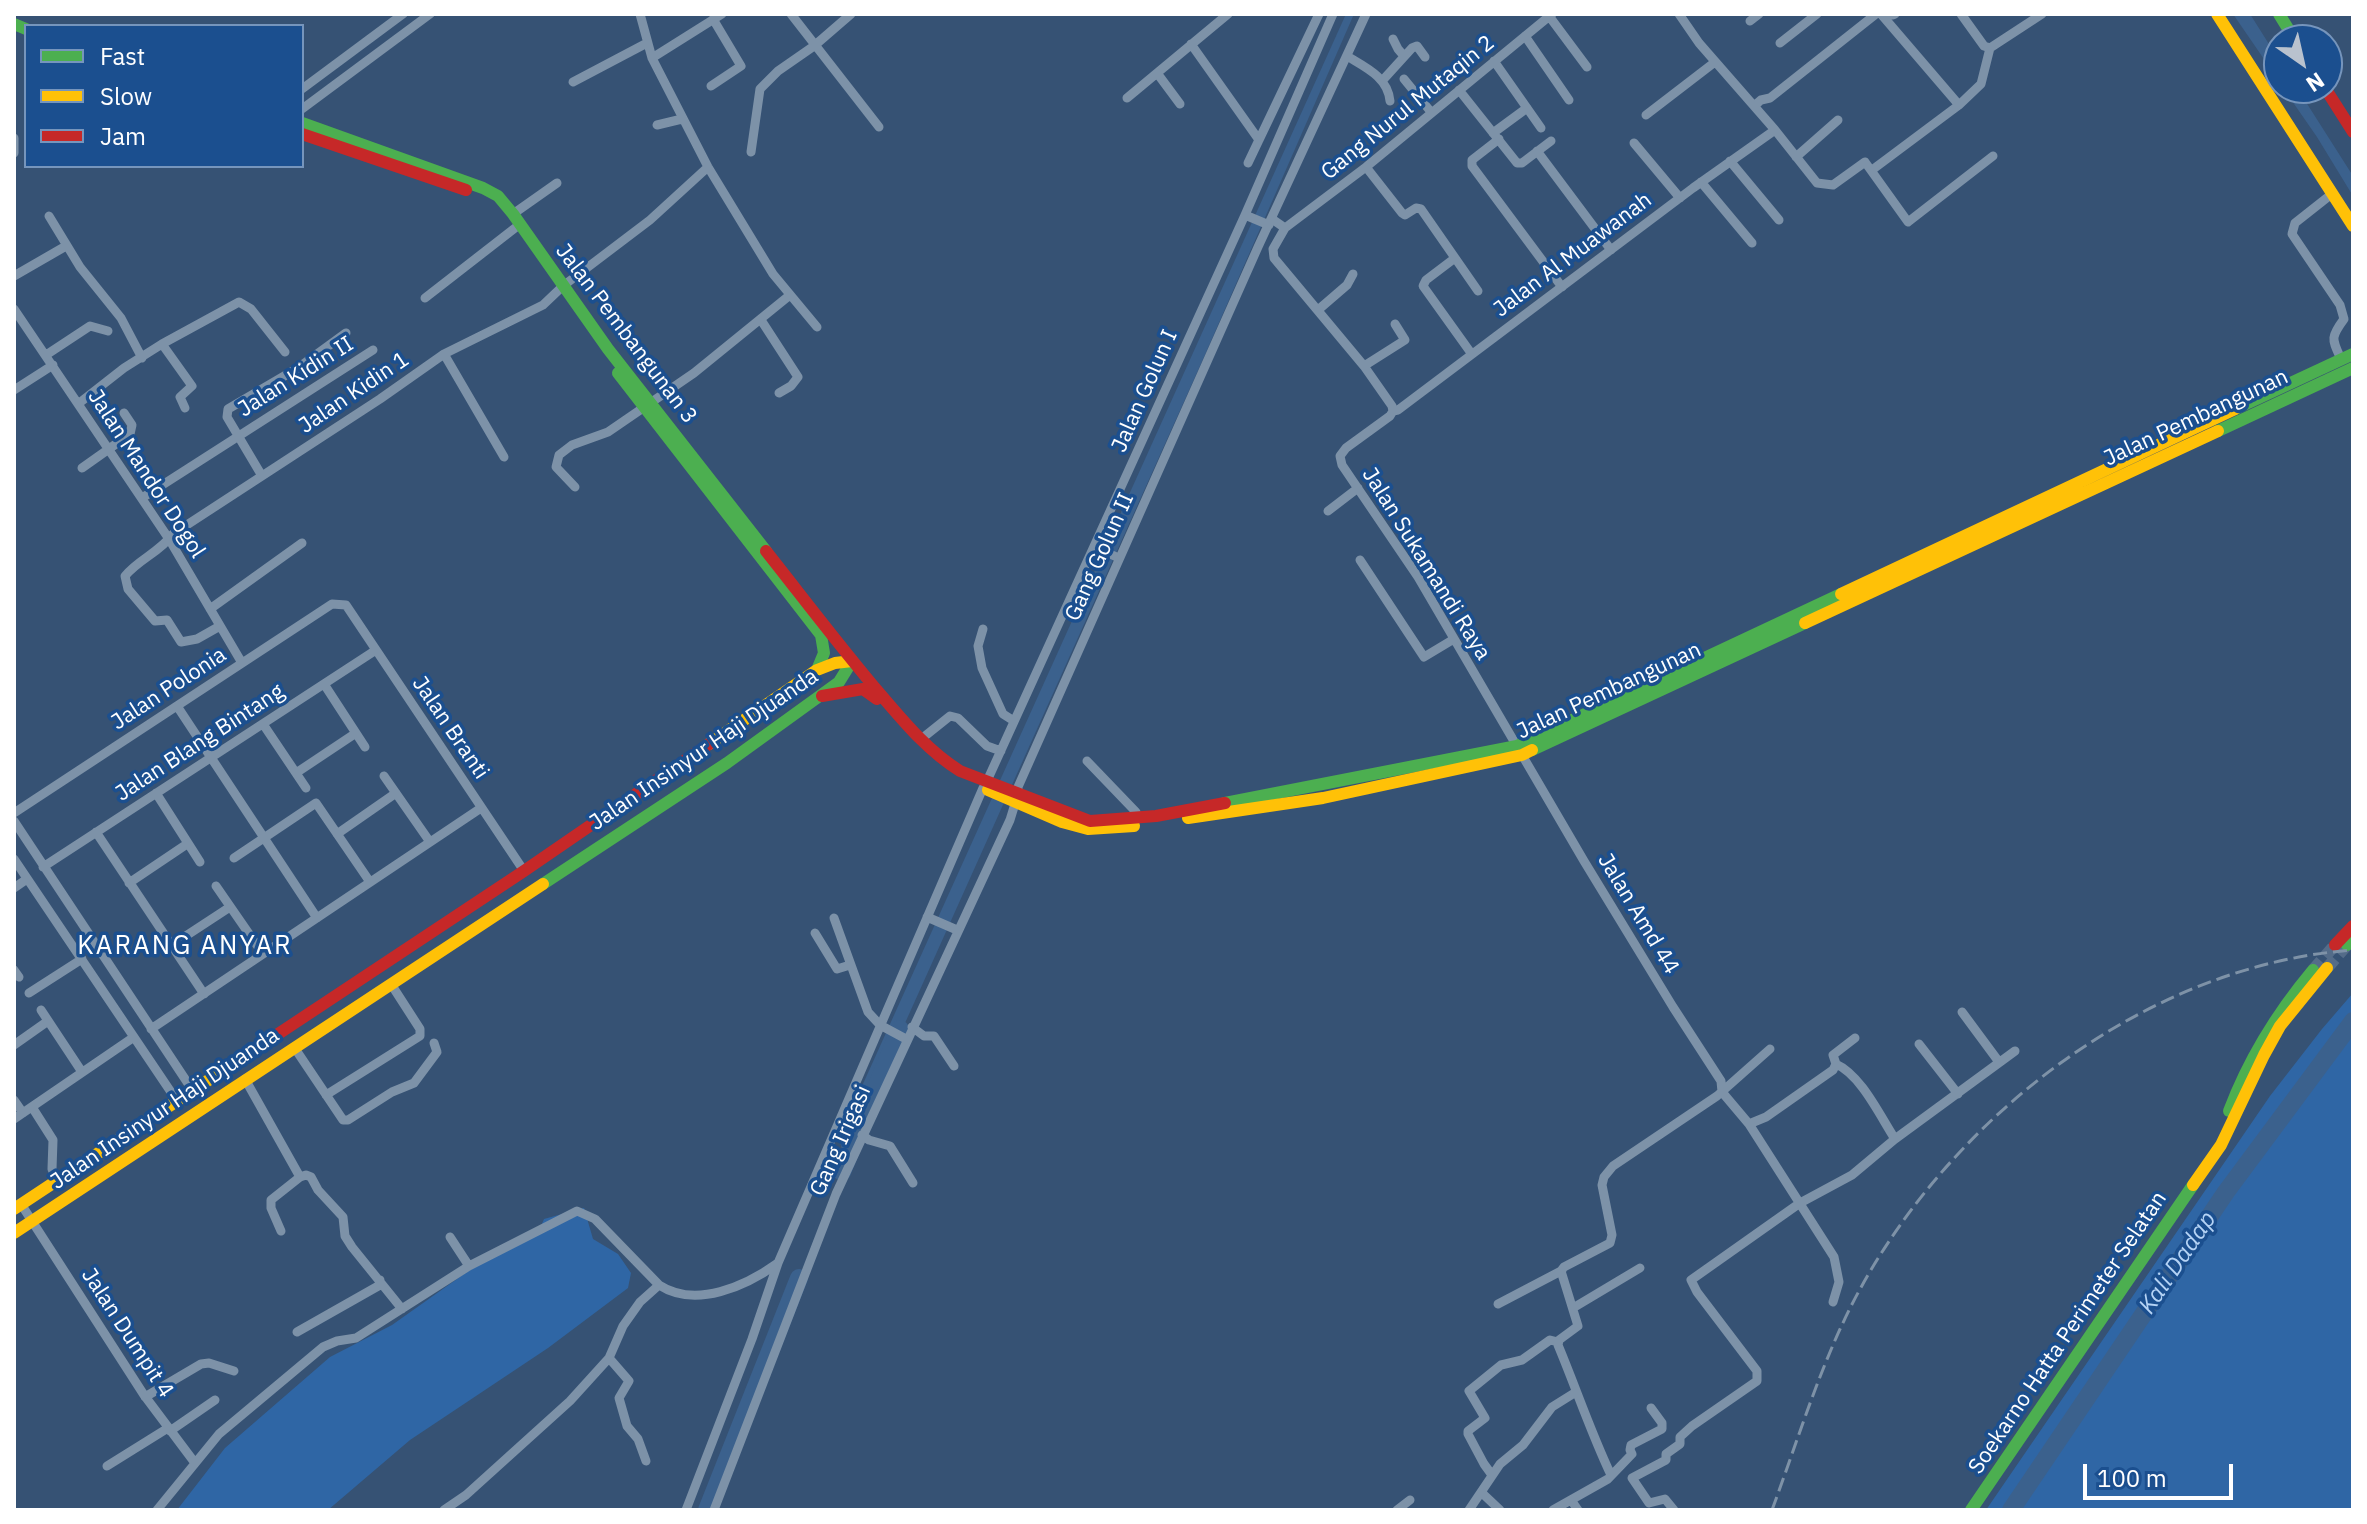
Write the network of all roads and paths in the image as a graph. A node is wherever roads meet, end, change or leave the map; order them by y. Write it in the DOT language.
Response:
graph roads {
  1 [pos="404,14"];
  2 [pos="640,14"];
  3 [pos="791,14"];
  4 [pos="851,14"];
  5 [pos="1228,14"];
  6 [pos="1319,14"];
  7 [pos="1333,14"];
  8 [pos="1366,14"];
  9 [pos="1679,14"];
  10 [pos="1759,14"];
  11 [pos="1817,14"];
  12 [pos="1878,14"];
  13 [pos="1961,14"];
  14 [pos="2042,14"];
  15 [pos="2217,14"];
  16 [pos="427,15"];
  17 [pos="1551,15"];
  18 [pos="718,17"];
  19 [pos="1750,21"];
  20 [pos="14,24"];
  21 [pos="414,25"];
  22 [pos="23,33"];
  23 [pos="1525,36"];
  24 [pos="1393,39"];
  25 [pos="647,43"];
  26 [pos="1780,43"];
  27 [pos="1191,44"];
  28 [pos="814,46"];
  29 [pos="1990,48"];
  30 [pos="1347,56"];
  31 [pos="1404,56"];
  32 [pos="1425,57"];
  33 [pos="652,58"];
  34 [pos="1494,61"];
  35 [pos="1715,62"];
  36 [pos="1587,67"];
  37 [pos="1157,73"];
  38 [pos="1404,79"];
  39 [pos="1382,81"];
  40 [pos="573,82"];
  41 [pos="711,86"];
  42 [pos="304,88"];
  43 [pos="1459,90"];
  44 [pos="1127,98"];
  45 [pos="1569,100"];
  46 [pos="1390,101"];
  47 [pos="1180,104"];
  48 [pos="2335,104"];
  49 [pos="1959,105"];
  50 [pos="1754,106"];
  51 [pos="304,108"];
  52 [pos="1527,108"];
  53 [pos="1431,112"];
  54 [pos="1646,115"];
  55 [pos="682,119"];
  56 [pos="1838,120"];
  57 [pos="304,124"];
  58 [pos="657,125"];
  59 [pos="879,127"];
  60 [pos="1541,128"];
  61 [pos="1775,130"];
  62 [pos="2353,132"];
  63 [pos="304,135"];
  64 [pos="1496,136"];
  65 [pos="14,138"];
  66 [pos="1259,140"];
  67 [pos="1551,141"];
  68 [pos="1634,143"];
  69 [pos="1537,151"];
  70 [pos="751,152"];
  71 [pos="14,153"];
  72 [pos="1993,156"];
  73 [pos="1796,157"];
  74 [pos="1730,161"];
  75 [pos="1248,163"];
  76 [pos="1868,166"];
  77 [pos="708,167"];
  78 [pos="1366,167"];
  79 [pos="1701,182"];
  80 [pos="557,183"];
  81 [pos="2333,193"];
  82 [pos="1680,198"];
  83 [pos="513,214"];
  84 [pos="49,216"];
  85 [pos="1246,216"];
  86 [pos="1779,220"];
  87 [pos="1268,222"];
  88 [pos="2353,226"];
  89 [pos="515,228"];
  90 [pos="1285,228"];
  91 [pos="1752,243"];
  92 [pos="66,246"];
  93 [pos="1258,247"];
  94 [pos="1273,249"];
  95 [pos="1611,250"];
  96 [pos="1455,258"];
  97 [pos="1353,274"];
  98 [pos="14,276"];
  99 [pos="1562,287"];
  100 [pos="560,289"];
  101 [pos="1478,291"];
  102 [pos="790,295"];
  103 [pos="425,298"];
  104 [pos="14,309"];
  105 [pos="1318,310"];
  106 [pos="761,320"];
  107 [pos="1395,324"];
  108 [pos="817,327"];
  109 [pos="108,331"];
  110 [pos="346,333"];
  111 [pos="162,344"];
  112 [pos="373,350"];
  113 [pos="285,352"];
  114 [pos="1471,353"];
  115 [pos="444,354"];
  116 [pos="46,355"];
  117 [pos="2347,357"];
  118 [pos="142,358"];
  119 [pos="53,365"];
  120 [pos="1364,366"];
  121 [pos="2353,368"];
  122 [pos="14,390"];
  123 [pos="779,393"];
  124 [pos="78,404"];
  125 [pos="647,405"];
  126 [pos="185,408"];
  127 [pos="1393,411"];
  128 [pos="124,413"];
  129 [pos="238,435"];
  130 [pos="109,449"];
  131 [pos="504,457"];
  132 [pos="82,468"];
  133 [pos="262,476"];
  134 [pos="575,487"];
  135 [pos="1358,488"];
  136 [pos="142,498"];
  137 [pos="1328,511"];
  138 [pos="169,539"];
  139 [pos="302,543"];
  140 [pos="1097,548"];
  141 [pos="1117,558"];
  142 [pos="1360,560"];
  143 [pos="346,605"];
  144 [pos="210,609"];
  145 [pos="220,626"];
  146 [pos="983,629"];
  147 [pos="1454,639"];
  148 [pos="376,650"];
  149 [pos="852,661"];
  150 [pos="242,663"];
  151 [pos="817,670"];
  152 [pos="324,684"];
  153 [pos="822,696"];
  154 [pos="177,706"];
  155 [pos="1014,721"];
  156 [pos="263,724"];
  157 [pos="356,733"];
  158 [pos="920,740"];
  159 [pos="715,743"];
  160 [pos="365,747"];
  161 [pos="1519,750"];
  162 [pos="1001,751"];
  163 [pos="211,758"];
  164 [pos="1087,761"];
  165 [pos="727,763"];
  166 [pos="296,773"];
  167 [pos="384,776"];
  168 [pos="987,786"];
  169 [pos="306,788"];
  170 [pos="156,793"];
  171 [pos="396,793"];
  172 [pos="1015,797"];
  173 [pos="481,808"];
  174 [pos="14,813"];
  175 [pos="1138,819"];
  176 [pos="14,821"];
  177 [pos="96,832"];
  178 [pos="337,834"];
  179 [pos="264,838"];
  180 [pos="430,842"];
  181 [pos="187,844"];
  182 [pos="234,858"];
  183 [pos="14,859"];
  184 [pos="200,862"];
  185 [pos="43,867"];
  186 [pos="524,871"];
  187 [pos="27,879"];
  188 [pos="370,882"];
  189 [pos="129,883"];
  190 [pos="216,886"];
  191 [pos="14,888"];
  192 [pos="230,907"];
  193 [pos="317,918"];
  194 [pos="834,918"];
  195 [pos="931,918"];
  196 [pos="2353,926"];
  197 [pos="953,928"];
  198 [pos="815,933"];
  199 [pos="2345,943"];
  200 [pos="172,945"];
  201 [pos="413,946"];
  202 [pos="263,954"];
  203 [pos="393,958"];
  204 [pos="82,959"];
  205 [pos="423,963"];
  206 [pos="850,965"];
  207 [pos="2327,968"];
  208 [pos="2313,970"];
  209 [pos="404,975"];
  210 [pos="391,984"];
  211 [pos="29,993"];
  212 [pos="204,994"];
  213 [pos="41,1010"];
  214 [pos="1962,1012"];
  215 [pos="48,1021"];
  216 [pos="884,1027"];
  217 [pos="912,1027"];
  218 [pos="151,1029"];
  219 [pos="134,1037"];
  220 [pos="903,1038"];
  221 [pos="1855,1038"];
  222 [pos="434,1043"];
  223 [pos="1919,1044"];
  224 [pos="14,1045"];
  225 [pos="294,1047"];
  226 [pos="1770,1049"];
  227 [pos="2015,1051"];
  228 [pos="1999,1062"];
  229 [pos="1836,1064"];
  230 [pos="954,1066"];
  231 [pos="82,1072"];
  232 [pos="245,1079"];
  233 [pos="193,1091"];
  234 [pos="1722,1092"];
  235 [pos="1958,1094"];
  236 [pos="326,1095"];
  237 [pos="14,1100"];
  238 [pos="177,1101"];
  239 [pos="23,1113"];
  240 [pos="1749,1124"];
  241 [pos="862,1135"];
  242 [pos="1895,1139"];
  243 [pos="300,1177"];
  244 [pos="2198,1179"];
  245 [pos="57,1181"];
  246 [pos="913,1183"];
  247 [pos="1800,1203"];
  248 [pos="17,1207"];
  249 [pos="32,1220"];
  250 [pos="281,1231"];
  251 [pos="14,1233"];
  252 [pos="450,1237"];
  253 [pos="778,1263"];
  254 [pos="469,1266"];
  255 [pos="1640,1268"];
  256 [pos="1561,1271"];
  257 [pos="380,1280"];
  258 [pos="659,1285"];
  259 [pos="1833,1302"];
  260 [pos="1498,1304"];
  261 [pos="1573,1308"];
  262 [pos="402,1309"];
  263 [pos="297,1332"];
  264 [pos="1558,1342"];
  265 [pos="609,1358"];
  266 [pos="234,1371"];
  267 [pos="1576,1392"];
  268 [pos="145,1397"];
  269 [pos="215,1400"];
  270 [pos="1651,1408"];
  271 [pos="169,1430"];
  272 [pos="646,1461"];
  273 [pos="195,1463"];
  274 [pos="107,1466"];
  275 [pos="1492,1475"];
  276 [pos="1611,1475"];
  277 [pos="1482,1493"];
  278 [pos="1410,1500"];
  279 [pos="1571,1500"];
  280 [pos="157,1510"];
  281 [pos="444,1510"];
  282 [pos="686,1510"];
  283 [pos="714,1510"];
  284 [pos="1397,1510"];
  285 [pos="1469,1510"];
  286 [pos="1500,1510"];
  287 [pos="1553,1510"];
  288 [pos="1578,1510"];
  289 [pos="1674,1510"];
  290 [pos="1971,1510"];
  1 -- 21 [label="street"];
  1 -- 42 [label="street"];
  2 -- 25 [label="street"];
  3 -- 28 [label="street"];
  4 -- 28 [label="street"];
  5 -- 27 [label="street"];
  6 -- 66 [label="street"];
  7 -- 85 [label="street, Jalan Golun I"];
  8 -- 30 [label="street, Gang Golun II"];
  9 -- 35 [label="street"];
  10 -- 19 [label="street"];
  11 -- 26 [label="street"];
  12 -- 49 [label="street"];
  12 -- 50 [label="street"];
  13 -- 29 [label="street"];
  14 -- 29 [label="street"];
  15 -- 81 [label="main road"];
  16 -- 21 [label="street"];
  17 -- 23 [label="street, Gang Nurul Mutaqin 2"];
  17 -- 36 [label="street"];
  18 -- 33 [label="street"];
  18 -- 41 [label="street"];
  20 -- 22 [label="main road"];
  21 -- 51 [label="street"];
  23 -- 34 [label="street, Gang Nurul Mutaqin 2"];
  23 -- 45 [label="street"];
  24 -- 31 [label="street"];
  25 -- 33 [label="street"];
  25 -- 40 [label="street"];
  27 -- 37 [label="street"];
  27 -- 66 [label="street"];
  28 -- 59 [label="street"];
  28 -- 70 [label="street"];
  29 -- 49 [label="street"];
  30 -- 39 [label="street"];
  30 -- 87 [label="street, Gang Golun II"];
  31 -- 32 [label="street"];
  31 -- 39 [label="street"];
  33 -- 55 [label="street"];
  34 -- 43 [label="street, Gang Nurul Mutaqin 2"];
  34 -- 52 [label="street"];
  35 -- 50 [label="street"];
  35 -- 54 [label="street"];
  37 -- 44 [label="street"];
  37 -- 47 [label="street"];
  38 -- 53 [label="street"];
  39 -- 46 [label="street"];
  43 -- 53 [label="street, Gang Nurul Mutaqin 2"];
  43 -- 64 [label="street"];
  48 -- 62 [label="main road"];
  49 -- 76 [label="street"];
  50 -- 61 [label="street"];
  52 -- 60 [label="street"];
  52 -- 64 [label="street"];
  53 -- 78 [label="street, Gang Nurul Mutaqin 2"];
  55 -- 58 [label="street"];
  55 -- 77 [label="street"];
  56 -- 73 [label="street"];
  57 -- 83 [label="main road, Jalan Pembangunan 3"];
  61 -- 73 [label="street"];
  61 -- 74 [label="street, Jalan Al Muawanah"];
  63 -- 89 [label="main road, Jalan Pembangunan 3"];
  64 -- 69 [label="street"];
  64 -- 99 [label="street"];
  65 -- 71 [label="street"];
  66 -- 75 [label="street"];
  67 -- 69 [label="street"];
  68 -- 82 [label="street"];
  69 -- 95 [label="street"];
  72 -- 76 [label="street"];
  73 -- 76 [label="street"];
  74 -- 79 [label="street, Jalan Al Muawanah"];
  74 -- 86 [label="street"];
  77 -- 100 [label="street, Jalan Kidin 1"];
  77 -- 102 [label="street"];
  78 -- 90 [label="street, Gang Nurul Mutaqin 2"];
  78 -- 96 [label="street"];
  79 -- 82 [label="street, Jalan Al Muawanah"];
  79 -- 91 [label="street"];
  80 -- 83 [label="street"];
  81 -- 88 [label="main road"];
  81 -- 117 [label="street"];
  82 -- 95 [label="street, Jalan Al Muawanah"];
  83 -- 100 [label="main road, Jalan Pembangunan 3"];
  84 -- 92 [label="street"];
  85 -- 87 [label="street"];
  85 -- 140 [label="street, Jalan Golun I"];
  87 -- 90 [label="street"];
  87 -- 93 [label="street, Gang Golun II"];
  89 -- 100 [label="main road, Jalan Pembangunan 3"];
  89 -- 103 [label="street"];
  90 -- 94 [label="street"];
  92 -- 98 [label="street"];
  92 -- 118 [label="street"];
  93 -- 94 [label="street"];
  93 -- 141 [label="street, Gang Golun II"];
  94 -- 105 [label="street"];
  95 -- 99 [label="street, Jalan Al Muawanah"];
  96 -- 101 [label="street"];
  96 -- 114 [label="street"];
  97 -- 105 [label="street"];
  99 -- 114 [label="street, Jalan Al Muawanah"];
  100 -- 115 [label="street, Jalan Kidin 1"];
  100 -- 125 [label="main road, Jalan Pembangunan 3"];
  102 -- 106 [label="street"];
  102 -- 108 [label="street"];
  104 -- 116 [label="street, Jalan Mandor Dogol"];
  105 -- 120 [label="street"];
  106 -- 123 [label="street"];
  106 -- 125 [label="street"];
  107 -- 120 [label="street"];
  109 -- 116 [label="street"];
  110 -- 129 [label="street"];
  111 -- 113 [label="street"];
  111 -- 118 [label="street"];
  111 -- 126 [label="street"];
  112 -- 129 [label="street, Jalan Kidin II"];
  114 -- 127 [label="street, Jalan Al Muawanah"];
  115 -- 131 [label="street"];
  115 -- 133 [label="street, Jalan Kidin 1"];
  116 -- 119 [label="street, Jalan Mandor Dogol"];
  117 -- 161 [label="main road, Jalan Pembangunan"];
  118 -- 124 [label="street"];
  119 -- 122 [label="street"];
  119 -- 124 [label="street, Jalan Mandor Dogol"];
  120 -- 127 [label="street"];
  121 -- 161 [label="main road, Jalan Pembangunan"];
  124 -- 130 [label="street, Jalan Mandor Dogol"];
  125 -- 134 [label="street"];
  125 -- 149 [label="main road, Jalan Pembangunan 3"];
  125 -- 151 [label="main road, Jalan Pembangunan 3"];
  127 -- 135 [label="street, Jalan Sukamandi Raya"];
  128 -- 130 [label="street"];
  129 -- 133 [label="street"];
  129 -- 136 [label="street, Jalan Kidin II"];
  130 -- 132 [label="street"];
  130 -- 136 [label="street, Jalan Mandor Dogol"];
  133 -- 138 [label="street, Jalan Kidin 1"];
  135 -- 137 [label="street"];
  135 -- 147 [label="street, Jalan Sukamandi Raya"];
  136 -- 138 [label="street, Jalan Mandor Dogol"];
  138 -- 144 [label="street, Jalan Mandor Dogol"];
  138 -- 145 [label="street, Jalan Kidin 1"];
  139 -- 144 [label="street"];
  140 -- 141 [label="street"];
  140 -- 155 [label="street, Jalan Golun I"];
  141 -- 172 [label="street, Gang Golun II"];
  142 -- 147 [label="street"];
  143 -- 148 [label="street, Jalan Branti"];
  143 -- 150 [label="street, Jalan Polonia"];
  144 -- 145 [label="street, Jalan Mandor Dogol"];
  145 -- 150 [label="street, Jalan Mandor Dogol"];
  146 -- 155 [label="street"];
  147 -- 161 [label="street, Jalan Sukamandi Raya"];
  148 -- 152 [label="street, Jalan Blang Bintang"];
  148 -- 173 [label="street, Jalan Branti"];
  149 -- 151 [label="main road, Jalan Insinyur Haji Djuanda"];
  149 -- 153 [label="main road, Jalan Insinyur Haji Djuanda"];
  149 -- 158 [label="main road, Jalan Pembangunan"];
  150 -- 154 [label="street, Jalan Polonia"];
  151 -- 159 [label="main road, Jalan Insinyur Haji Djuanda"];
  152 -- 156 [label="street, Jalan Blang Bintang"];
  152 -- 157 [label="street"];
  153 -- 165 [label="main road, Jalan Insinyur Haji Djuanda"];
  153 -- 168 [label="main road, Jalan Pembangunan"];
  154 -- 163 [label="street"];
  154 -- 174 [label="street, Jalan Polonia"];
  155 -- 162 [label="street, Jalan Golun I"];
  156 -- 163 [label="street, Jalan Blang Bintang"];
  156 -- 166 [label="street"];
  157 -- 160 [label="street"];
  157 -- 166 [label="street"];
  158 -- 162 [label="street"];
  158 -- 168 [label="main road, Jalan Pembangunan"];
  159 -- 165 [label="main road"];
  159 -- 186 [label="main road, Jalan Insinyur Haji Djuanda"];
  161 -- 172 [label="main road, Jalan Pembangunan"];
  161 -- 175 [label="main road, Jalan Pembangunan"];
  161 -- 234 [label="street, Jalan Amd 44"];
  162 -- 168 [label="street, Jalan Golun I"];
  163 -- 170 [label="street, Jalan Blang Bintang"];
  163 -- 179 [label="street"];
  164 -- 175 [label="street"];
  165 -- 205 [label="main road, Jalan Insinyur Haji Djuanda"];
  166 -- 169 [label="street"];
  167 -- 171 [label="street"];
  168 -- 172 [label="main road, Jalan Pembangunan"];
  168 -- 195 [label="street, Jalan Golun I"];
  170 -- 177 [label="street, Jalan Blang Bintang"];
  170 -- 181 [label="street"];
  171 -- 178 [label="street"];
  171 -- 180 [label="street"];
  172 -- 175 [label="main road, Jalan Pembangunan"];
  172 -- 197 [label="street, Gang Irigasi"];
  173 -- 180 [label="street"];
  173 -- 186 [label="street, Jalan Branti"];
  176 -- 185 [label="street"];
  177 -- 185 [label="street, Jalan Blang Bintang"];
  177 -- 189 [label="street"];
  178 -- 179 [label="street"];
  178 -- 188 [label="street"];
  179 -- 182 [label="street"];
  179 -- 193 [label="street"];
  180 -- 188 [label="street"];
  181 -- 184 [label="street"];
  181 -- 189 [label="street"];
  183 -- 187 [label="street"];
  185 -- 218 [label="street"];
  186 -- 201 [label="main road, Jalan Insinyur Haji Djuanda"];
  187 -- 191 [label="street"];
  187 -- 204 [label="street"];
  188 -- 193 [label="street"];
  189 -- 200 [label="street"];
  190 -- 192 [label="street"];
  192 -- 200 [label="street"];
  192 -- 202 [label="street"];
  193 -- 202 [label="street"];
  194 -- 206 [label="street"];
  195 -- 197 [label="street"];
  195 -- 216 [label="street, Jalan Golun I"];
  196 -- 199 [label="main road"];
  197 -- 217 [label="street, Gang Irigasi"];
  198 -- 206 [label="street"];
  200 -- 212 [label="street"];
  201 -- 203 [label="main road, Jalan Insinyur Haji Djuanda"];
  201 -- 205 [label="main road"];
  202 -- 212 [label="street"];
  203 -- 209 [label="main road"];
  203 -- 233 [label="main road, Jalan Insinyur Haji Djuanda"];
  204 -- 211 [label="street"];
  204 -- 219 [label="street"];
  205 -- 209 [label="main road, Jalan Insinyur Haji Djuanda"];
  206 -- 216 [label="street"];
  207 -- 244 [label="main road, Soekarno Hatta Perimeter Selatan"];
  208 -- 244 [label="main road, Soekarno Hatta Perimeter Selatan"];
  209 -- 210 [label="main road, Jalan Insinyur Haji Djuanda"];
  210 -- 225 [label="main road, Jalan Insinyur Haji Djuanda"];
  210 -- 236 [label="street"];
  212 -- 218 [label="street"];
  213 -- 215 [label="street"];
  214 -- 228 [label="street"];
  215 -- 224 [label="street"];
  215 -- 231 [label="street"];
  216 -- 220 [label="street"];
  216 -- 253 [label="street, Jalan Golun I"];
  217 -- 220 [label="street, Gang Irigasi"];
  217 -- 230 [label="street"];
  218 -- 233 [label="street"];
  219 -- 231 [label="street"];
  219 -- 238 [label="street"];
  220 -- 241 [label="street, Gang Irigasi"];
  221 -- 229 [label="street"];
  222 -- 236 [label="street"];
  223 -- 235 [label="street"];
  225 -- 232 [label="main road, Jalan Insinyur Haji Djuanda"];
  225 -- 236 [label="street"];
  226 -- 234 [label="street"];
  227 -- 228 [label="street"];
  228 -- 235 [label="street"];
  229 -- 240 [label="street"];
  229 -- 242 [label="street"];
  231 -- 239 [label="street"];
  232 -- 243 [label="street"];
  232 -- 249 [label="main road, Jalan Insinyur Haji Djuanda"];
  233 -- 238 [label="main road, Jalan Insinyur Haji Djuanda"];
  234 -- 240 [label="street, Jalan Amd 44"];
  234 -- 256 [label="street"];
  235 -- 242 [label="street"];
  237 -- 239 [label="street"];
  238 -- 245 [label="main road, Jalan Insinyur Haji Djuanda"];
  239 -- 245 [label="street"];
  240 -- 247 [label="street, Jalan Amd 44"];
  241 -- 246 [label="street"];
  241 -- 283 [label="street, Gang Irigasi"];
  242 -- 247 [label="street"];
  243 -- 250 [label="street"];
  243 -- 257 [label="street"];
  244 -- 290 [label="main road, Soekarno Hatta Perimeter Selatan"];
  245 -- 248 [label="main road, Jalan Insinyur Haji Djuanda"];
  247 -- 259 [label="street, Jalan Amd 44"];
  247 -- 289 [label="street"];
  248 -- 249 [label="street, Jalan Dumpit 4"];
  249 -- 251 [label="main road, Jalan Insinyur Haji Djuanda"];
  249 -- 268 [label="street, Jalan Dumpit 4"];
  252 -- 254 [label="street"];
  253 -- 258 [label="street"];
  253 -- 282 [label="street, Jalan Golun I"];
  254 -- 258 [label="street"];
  254 -- 262 [label="street"];
  255 -- 261 [label="street"];
  256 -- 260 [label="street"];
  256 -- 261 [label="street"];
  257 -- 262 [label="street"];
  257 -- 263 [label="street"];
  258 -- 265 [label="street"];
  261 -- 264 [label="street"];
  262 -- 273 [label="street"];
  264 -- 267 [label="street"];
  264 -- 275 [label="street"];
  265 -- 272 [label="street"];
  265 -- 281 [label="street"];
  266 -- 268 [label="street"];
  267 -- 275 [label="street"];
  267 -- 276 [label="street"];
  268 -- 271 [label="street, Jalan Dumpit 4"];
  269 -- 271 [label="street"];
  270 -- 276 [label="street"];
  271 -- 273 [label="street, Jalan Dumpit 4"];
  271 -- 274 [label="street"];
  273 -- 280 [label="street"];
  275 -- 277 [label="street"];
  276 -- 279 [label="street"];
  277 -- 285 [label="street"];
  277 -- 286 [label="street"];
  278 -- 284 [label="street"];
  279 -- 287 [label="street"];
  279 -- 288 [label="street"];
}
